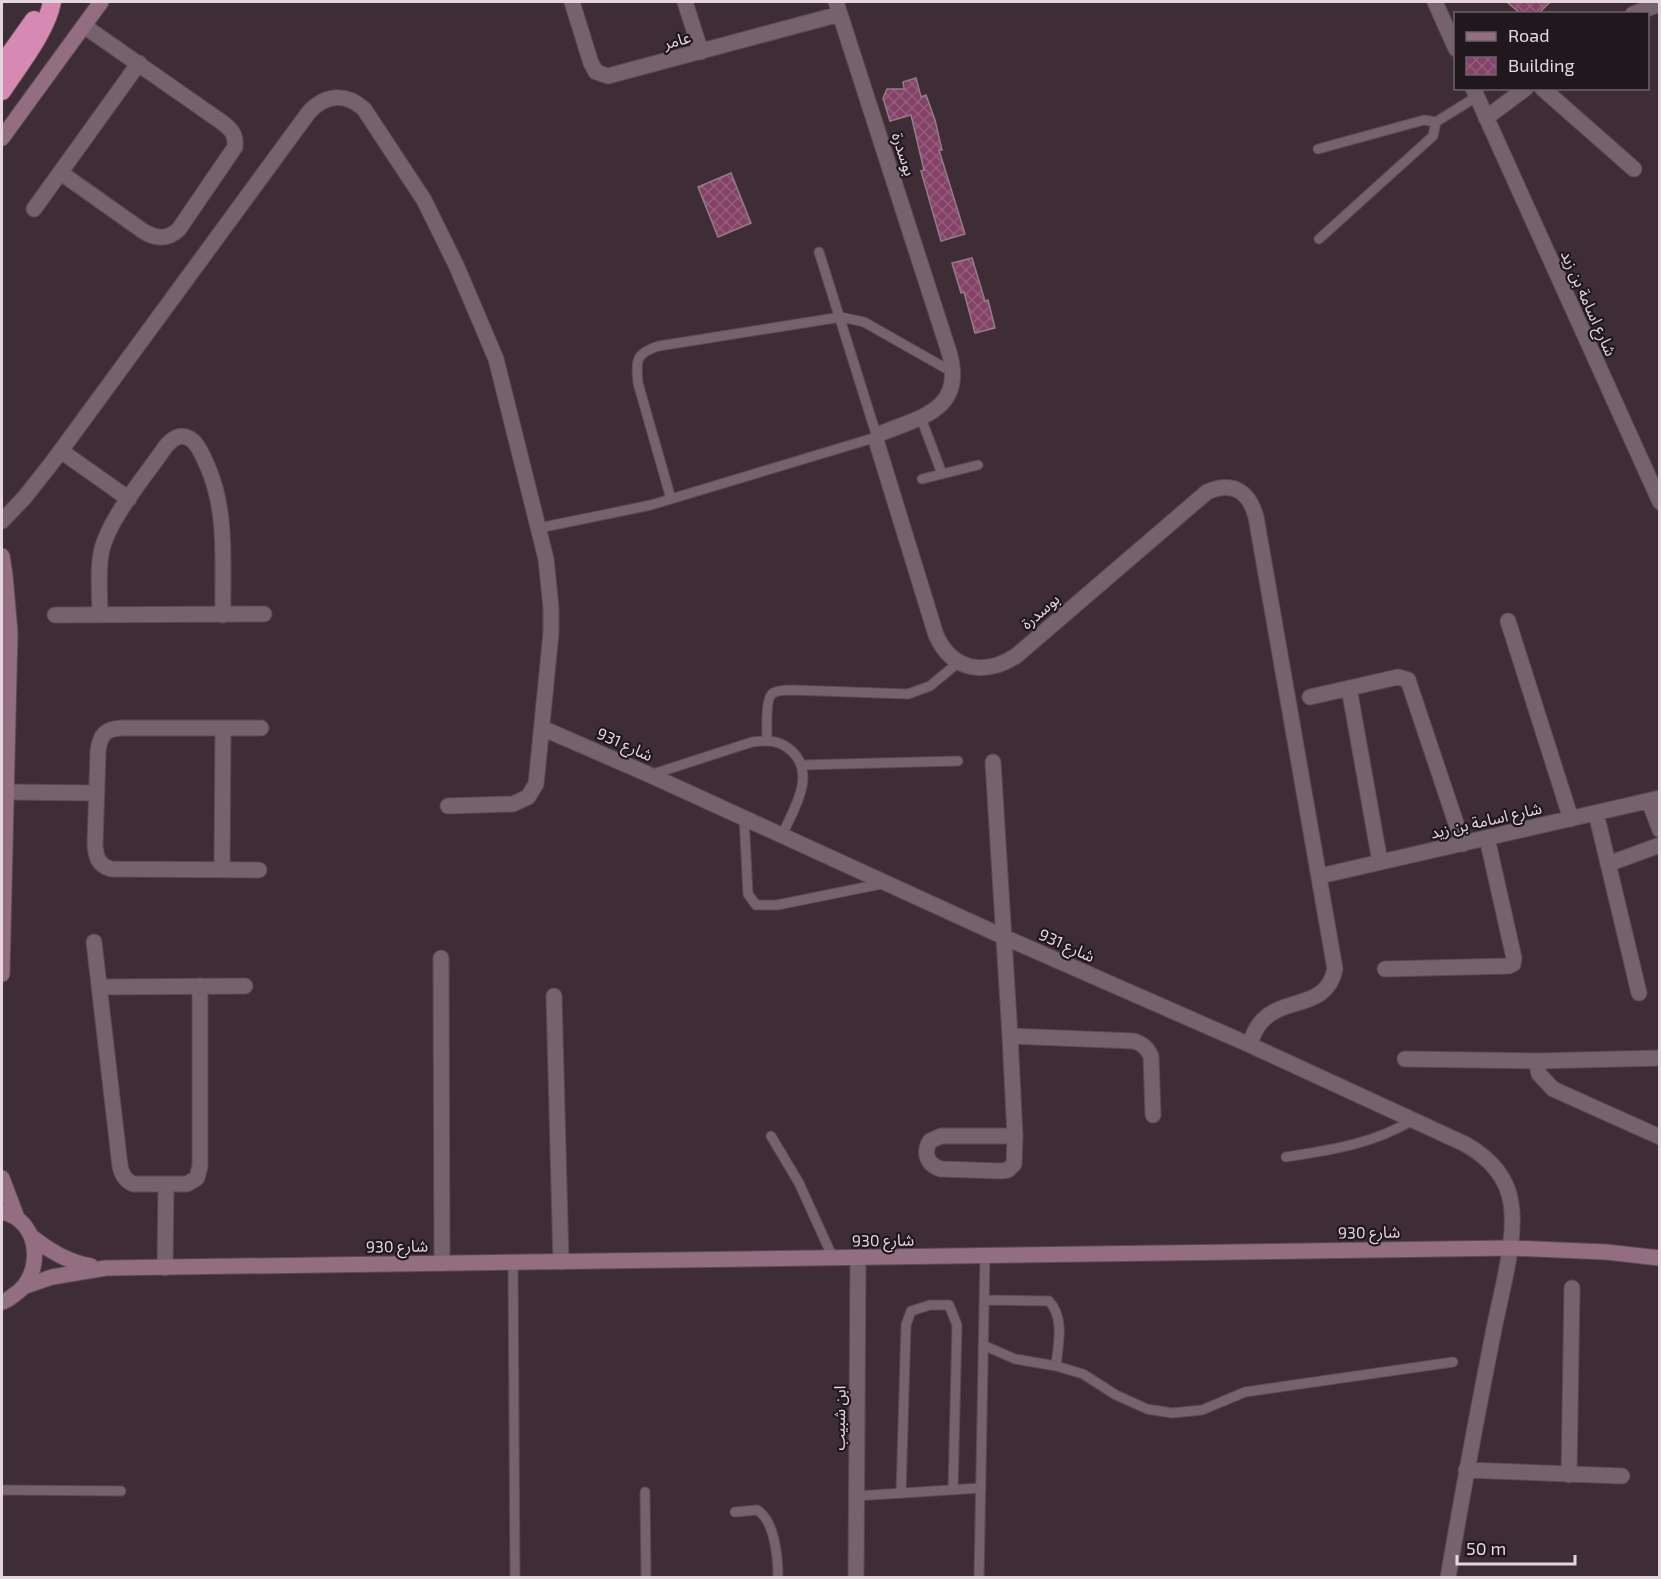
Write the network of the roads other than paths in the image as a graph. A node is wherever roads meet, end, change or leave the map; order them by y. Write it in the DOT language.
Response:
graph roads {
  1 [pos="50,2"];
  2 [pos="101,2"];
  3 [pos="572,2"];
  4 [pos="686,2"];
  5 [pos="1435,2"];
  6 [pos="1659,4"];
  7 [pos="838,8"];
  8 [pos="1638,12"];
  9 [pos="84,26"];
  10 [pos="1454,47"];
  11 [pos="701,52"];
  12 [pos="139,63"];
  13 [pos="2,65"];
  14 [pos="1523,90"];
  15 [pos="1544,90"];
  16 [pos="2,91"];
  17 [pos="1474,92"];
  18 [pos="1486,118"];
  19 [pos="1436,122"];
  20 [pos="2,138"];
  21 [pos="1318,149"];
  22 [pos="1634,169"];
  23 [pos="61,173"];
  24 [pos="34,209"];
  25 [pos="1319,239"];
  26 [pos="819,252"];
  27 [pos="841,317"];
  28 [pos="954,373"];
  29 [pos="921,418"];
  30 [pos="877,436"];
  31 [pos="61,451"];
  32 [pos="978,465"];
  33 [pos="942,474"];
  34 [pos="922,478"];
  35 [pos="129,499"];
  36 [pos="671,500"];
  37 [pos="1659,502"];
  38 [pos="2,521"];
  39 [pos="539,528"];
  40 [pos="2,556"];
  41 [pos="264,614"];
  42 [pos="55,615"];
  43 [pos="100,615"];
  44 [pos="223,615"];
  45 [pos="1508,621"];
  46 [pos="959,662"];
  47 [pos="1349,688"];
  48 [pos="1310,697"];
  49 [pos="223,728"];
  50 [pos="261,728"];
  51 [pos="542,728"];
  52 [pos="767,740"];
  53 [pos="958,761"];
  54 [pos="993,762"];
  55 [pos="801,765"];
  56 [pos="650,775"];
  57 [pos="7,792"];
  58 [pos="96,793"];
  59 [pos="1654,799"];
  60 [pos="448,806"];
  61 [pos="1596,813"];
  62 [pos="744,817"];
  63 [pos="1571,819"];
  64 [pos="1659,830"];
  65 [pos="3,831"];
  66 [pos="782,835"];
  67 [pos="1486,837"];
  68 [pos="1463,843"];
  69 [pos="1659,845"];
  70 [pos="1380,862"];
  71 [pos="1608,864"];
  72 [pos="222,870"];
  73 [pos="259,870"];
  74 [pos="1320,876"];
  75 [pos="886,883"];
  76 [pos="1004,937"];
  77 [pos="94,942"];
  78 [pos="441,958"];
  79 [pos="1385,969"];
  80 [pos="2,974"];
  81 [pos="200,986"];
  82 [pos="245,986"];
  83 [pos="99,987"];
  84 [pos="1639,993"];
  85 [pos="554,996"];
  86 [pos="1010,1036"];
  87 [pos="1250,1045"];
  88 [pos="1659,1058"];
  89 [pos="1405,1059"];
  90 [pos="1536,1061"];
  91 [pos="1153,1115"];
  92 [pos="1413,1120"];
  93 [pos="771,1136"];
  94 [pos="1015,1136"];
  95 [pos="1659,1137"];
  96 [pos="1286,1157"];
  97 [pos="2,1178"];
  98 [pos="166,1185"];
  99 [pos="2,1212"];
  100 [pos="16,1218"];
  101 [pos="32,1237"];
  102 [pos="1509,1248"];
  103 [pos="985,1256"];
  104 [pos="833,1258"];
  105 [pos="858,1258"];
  106 [pos="1659,1258"];
  107 [pos="561,1262"];
  108 [pos="442,1263"];
  109 [pos="513,1263"];
  110 [pos="106,1268"];
  111 [pos="165,1268"];
  112 [pos="26,1286"];
  113 [pos="1572,1288"];
  114 [pos="985,1300"];
  115 [pos="3,1304"];
  116 [pos="984,1345"];
  117 [pos="1454,1362"];
  118 [pos="1056,1366"];
  119 [pos="1466,1470"];
  120 [pos="1569,1475"];
  121 [pos="1622,1476"];
  122 [pos="981,1488"];
  123 [pos="2,1490"];
  124 [pos="953,1490"];
  125 [pos="121,1491"];
  126 [pos="645,1492"];
  127 [pos="901,1493"];
  128 [pos="856,1496"];
  129 [pos="735,1512"];
  130 [pos="515,1578"];
  131 [pos="646,1578"];
  132 [pos="778,1578"];
  133 [pos="856,1578"];
  134 [pos="979,1578"];
  135 [pos="1448,1578"];
  1 -- 13 [label="highway"];
  1 -- 16 [label="highway"];
  2 -- 9 [label="street"];
  3 -- 11 [label="street, عامر"];
  4 -- 11 [label="street"];
  5 -- 10 [label="street"];
  6 -- 8 [label="street"];
  7 -- 11 [label="street, عامر"];
  7 -- 28 [label="street, بوسدرة"];
  9 -- 12 [label="street"];
  9 -- 20 [label="street"];
  12 -- 23 [label="street"];
  12 -- 23 [label="street"];
  14 -- 18 [label="street"];
  15 -- 22 [label="street"];
  17 -- 18 [label="street, شارع اسامة بن زيد"];
  17 -- 19 [label="lane"];
  18 -- 37 [label="street, شارع اسامة بن زيد"];
  19 -- 21 [label="lane"];
  19 -- 25 [label="lane"];
  23 -- 24 [label="street"];
  26 -- 27 [label="lane"];
  27 -- 28 [label="lane"];
  27 -- 30 [label="lane"];
  27 -- 36 [label="lane"];
  28 -- 29 [label="street"];
  29 -- 30 [label="street"];
  29 -- 33 [label="lane"];
  30 -- 36 [label="lane"];
  30 -- 46 [label="street"];
  31 -- 35 [label="street"];
  31 -- 38 [label="street"];
  31 -- 39 [label="street"];
  32 -- 33 [label="lane"];
  33 -- 34 [label="lane"];
  35 -- 43 [label="street"];
  35 -- 44 [label="street"];
  36 -- 39 [label="lane"];
  39 -- 51 [label="street"];
  40 -- 57 [label="street"];
  41 -- 44 [label="street"];
  42 -- 43 [label="street"];
  43 -- 44 [label="street"];
  45 -- 63 [label="street"];
  46 -- 52 [label="lane"];
  46 -- 74 [label="street, بوسدرة"];
  47 -- 48 [label="street"];
  47 -- 68 [label="street"];
  47 -- 70 [label="street"];
  49 -- 50 [label="street"];
  49 -- 58 [label="street"];
  49 -- 72 [label="street"];
  51 -- 56 [label="street, شارع 931"];
  51 -- 60 [label="street"];
  52 -- 55 [label="lane"];
  52 -- 56 [label="lane"];
  53 -- 55 [label="lane"];
  54 -- 76 [label="street"];
  55 -- 66 [label="lane"];
  56 -- 62 [label="street, شارع 931"];
  57 -- 58 [label="street"];
  57 -- 65 [label="street"];
  58 -- 72 [label="street"];
  59 -- 61 [label="street, شارع اسامة بن زيد"];
  59 -- 64 [label="street"];
  61 -- 63 [label="street, شارع اسامة بن زيد"];
  61 -- 71 [label="street"];
  62 -- 66 [label="street, شارع 931"];
  62 -- 75 [label="lane"];
  63 -- 67 [label="street, شارع اسامة بن زيد"];
  65 -- 80 [label="street"];
  66 -- 75 [label="street, شارع 931"];
  67 -- 68 [label="street, شارع اسامة بن زيد"];
  67 -- 79 [label="street"];
  68 -- 70 [label="street, شارع اسامة بن زيد"];
  69 -- 71 [label="street"];
  70 -- 74 [label="street, شارع اسامة بن زيد"];
  71 -- 84 [label="street"];
  72 -- 73 [label="street"];
  74 -- 87 [label="street, بوسدرة"];
  75 -- 76 [label="street, شارع 931"];
  76 -- 86 [label="street"];
  76 -- 87 [label="street, شارع 931"];
  77 -- 83 [label="street"];
  78 -- 108 [label="street"];
  81 -- 82 [label="street"];
  81 -- 83 [label="street"];
  81 -- 98 [label="street"];
  83 -- 98 [label="street"];
  85 -- 107 [label="street"];
  86 -- 91 [label="street"];
  86 -- 94 [label="street"];
  87 -- 92 [label="street, شارع 931"];
  88 -- 90 [label="street"];
  89 -- 90 [label="street"];
  90 -- 95 [label="street"];
  92 -- 96 [label="lane"];
  92 -- 102 [label="street, شارع 931"];
  93 -- 104 [label="lane"];
  94 -- 94 [label="street"];
  97 -- 100 [label="street"];
  98 -- 111 [label="street"];
  99 -- 100 [label="street"];
  100 -- 101 [label="street, شارع 930"];
  101 -- 110 [label="street, شارع 930"];
  101 -- 112 [label="street"];
  102 -- 103 [label="street, شارع 930"];
  102 -- 106 [label="street, شارع 930"];
  102 -- 119 [label="street, شارع 931"];
  103 -- 105 [label="street, شارع 930"];
  103 -- 114 [label="lane"];
  104 -- 105 [label="street, شارع 930"];
  104 -- 107 [label="street, شارع 930"];
  105 -- 128 [label="street, ابن شبيب"];
  107 -- 109 [label="street, شارع 930"];
  108 -- 109 [label="street, شارع 930"];
  108 -- 111 [label="street, شارع 930"];
  109 -- 130 [label="lane"];
  110 -- 111 [label="street, شارع 930"];
  110 -- 112 [label="street, شارع 930"];
  112 -- 115 [label="street"];
  113 -- 120 [label="street"];
  114 -- 116 [label="lane"];
  114 -- 118 [label="lane"];
  116 -- 118 [label="lane"];
  116 -- 122 [label="lane"];
  117 -- 118 [label="lane"];
  119 -- 120 [label="street"];
  119 -- 135 [label="street, شارع 931"];
  120 -- 121 [label="street"];
  122 -- 124 [label="lane"];
  122 -- 134 [label="lane"];
  123 -- 125 [label="lane"];
  124 -- 127 [label="lane"];
  124 -- 127 [label="lane"];
  126 -- 131 [label="lane"];
  127 -- 128 [label="lane"];
  128 -- 133 [label="street, ابن شبيب"];
  129 -- 132 [label="lane"];
}
